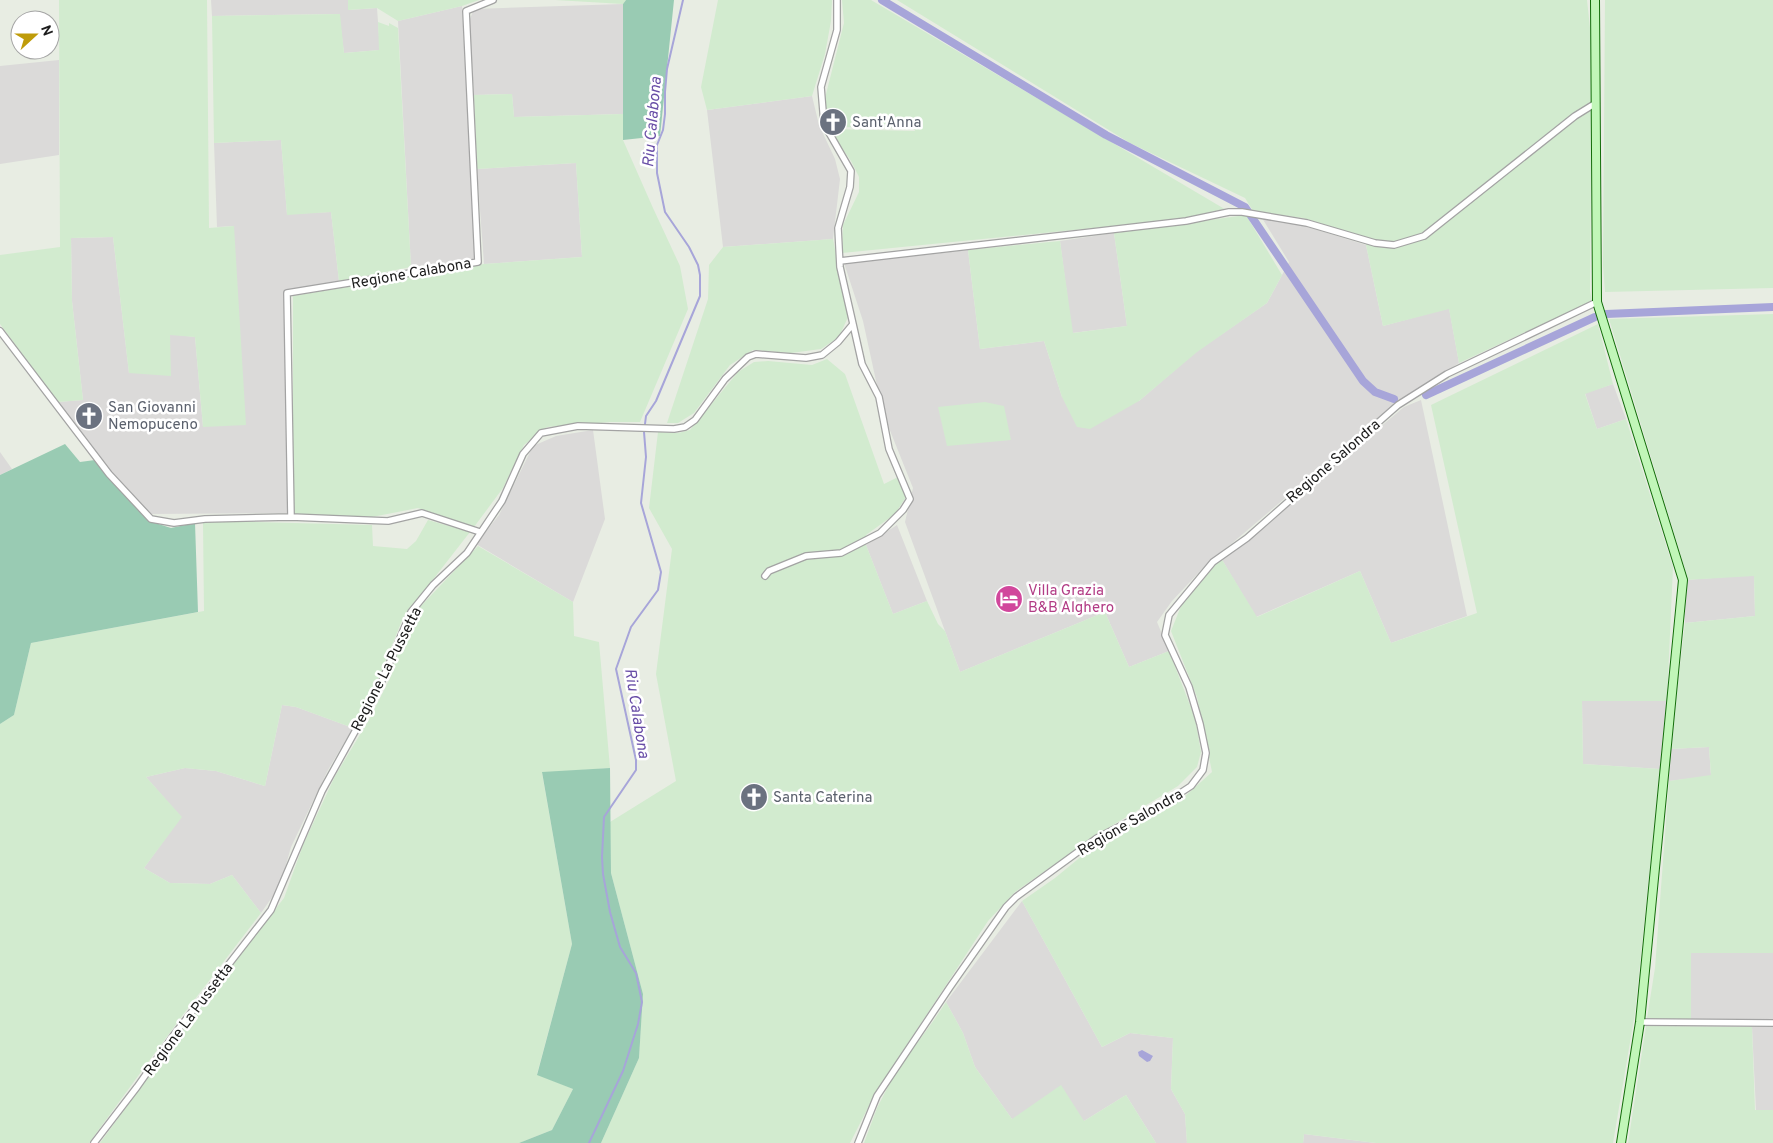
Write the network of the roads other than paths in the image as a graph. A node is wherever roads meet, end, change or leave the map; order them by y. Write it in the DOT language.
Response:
graph roads {
  1 [pos="493,0"];
  2 [pos="837,0"];
  3 [pos="1595,0"];
  4 [pos="1596,103"];
  5 [pos="840,261"];
  6 [pos="1597,302"];
  7 [pos="853,324"];
  8 [pos="0,331"];
  9 [pos="290,517"];
  10 [pos="480,532"];
  11 [pos="765,576"];
  12 [pos="1640,1022"];
  13 [pos="1773,1023"];
  14 [pos="94,1143"];
  15 [pos="858,1143"];
  16 [pos="1621,1143"];
  1 -- 9 [label="street, Regione Calabona"];
  2 -- 5 [label="street"];
  3 -- 4 [label="main road"];
  4 -- 5 [label="street"];
  4 -- 6 [label="main road"];
  5 -- 7 [label="street"];
  6 -- 12 [label="main road"];
  6 -- 15 [label="street, Regione Salondra"];
  7 -- 10 [label="street, Regione La Pussetta"];
  7 -- 11 [label="street"];
  8 -- 9 [label="street"];
  9 -- 10 [label="street"];
  10 -- 14 [label="street, Regione La Pussetta"];
  12 -- 13 [label="street"];
  12 -- 16 [label="main road"];
}
